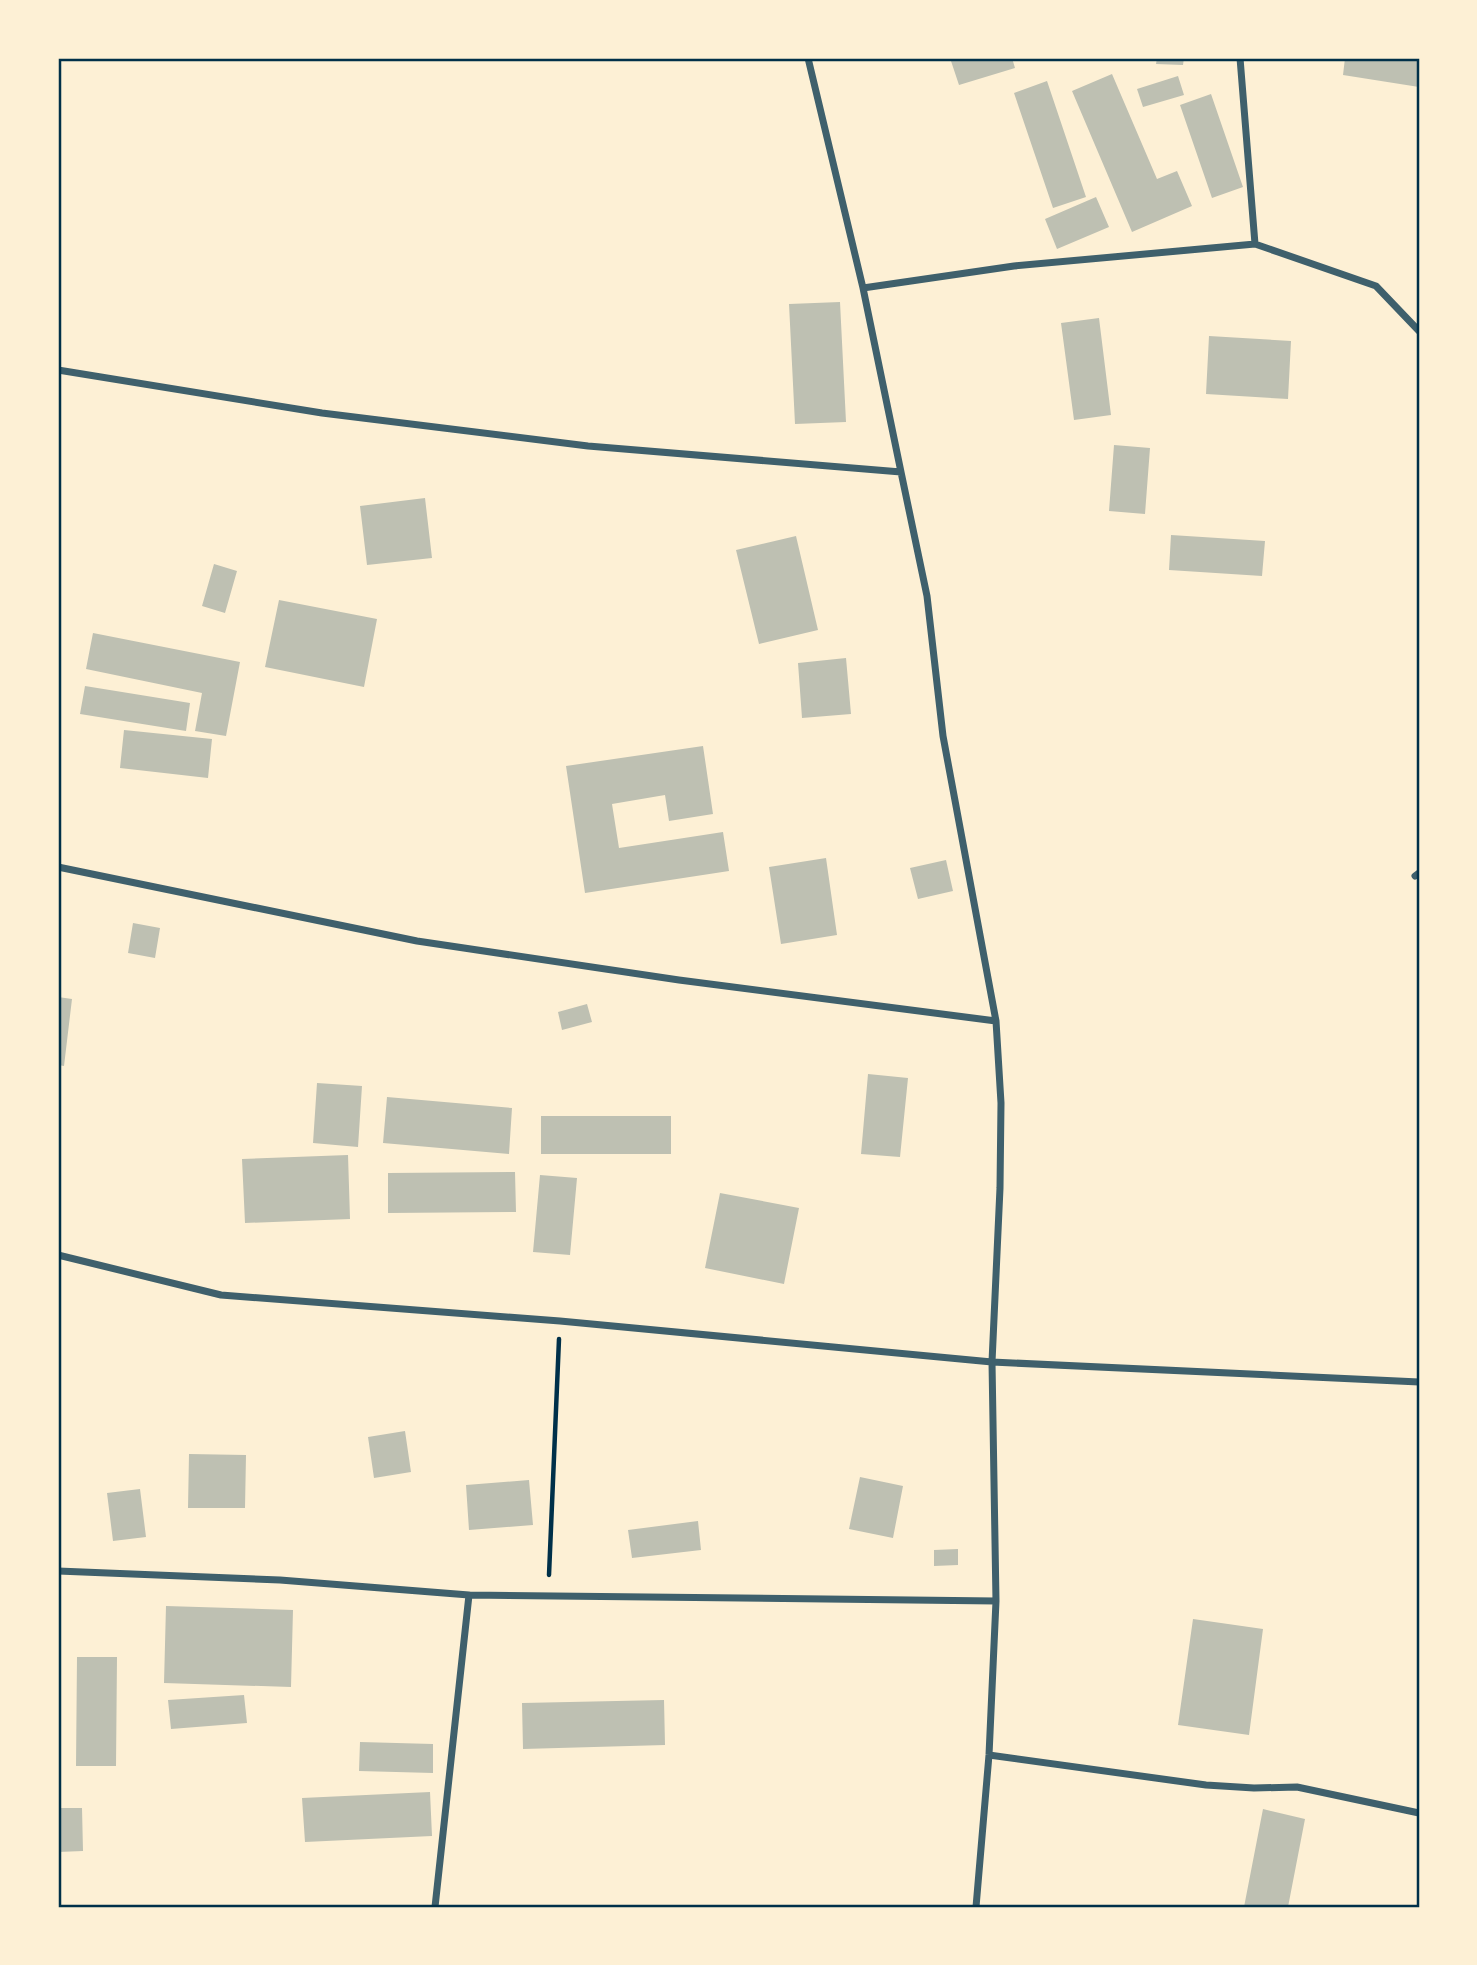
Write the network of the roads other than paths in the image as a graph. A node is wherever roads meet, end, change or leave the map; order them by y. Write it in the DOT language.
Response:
graph roads {
  1 [pos="808,58"];
  2 [pos="1240,58"];
  3 [pos="1255,244"];
  4 [pos="863,288"];
  5 [pos="1419,331"];
  6 [pos="58,370"];
  7 [pos="901,472"];
  8 [pos="58,867"];
  9 [pos="996,1021"];
  10 [pos="58,1255"];
  11 [pos="992,1362"];
  12 [pos="1419,1382"];
  13 [pos="58,1571"];
  14 [pos="469,1595"];
  15 [pos="996,1601"];
  16 [pos="989,1755"];
  17 [pos="1419,1813"];
  18 [pos="435,1907"];
  19 [pos="976,1907"];
  1 -- 4 [label="street"];
  2 -- 3 [label="street"];
  3 -- 4 [label="street"];
  3 -- 5 [label="street"];
  4 -- 7 [label="street"];
  6 -- 7 [label="street"];
  7 -- 9 [label="street"];
  8 -- 9 [label="street"];
  9 -- 11 [label="street"];
  10 -- 11 [label="street"];
  11 -- 12 [label="street"];
  11 -- 15 [label="street"];
  13 -- 14 [label="street"];
  14 -- 15 [label="street"];
  14 -- 18 [label="street"];
  15 -- 16 [label="street"];
  16 -- 17 [label="street"];
  16 -- 19 [label="street"];
}
